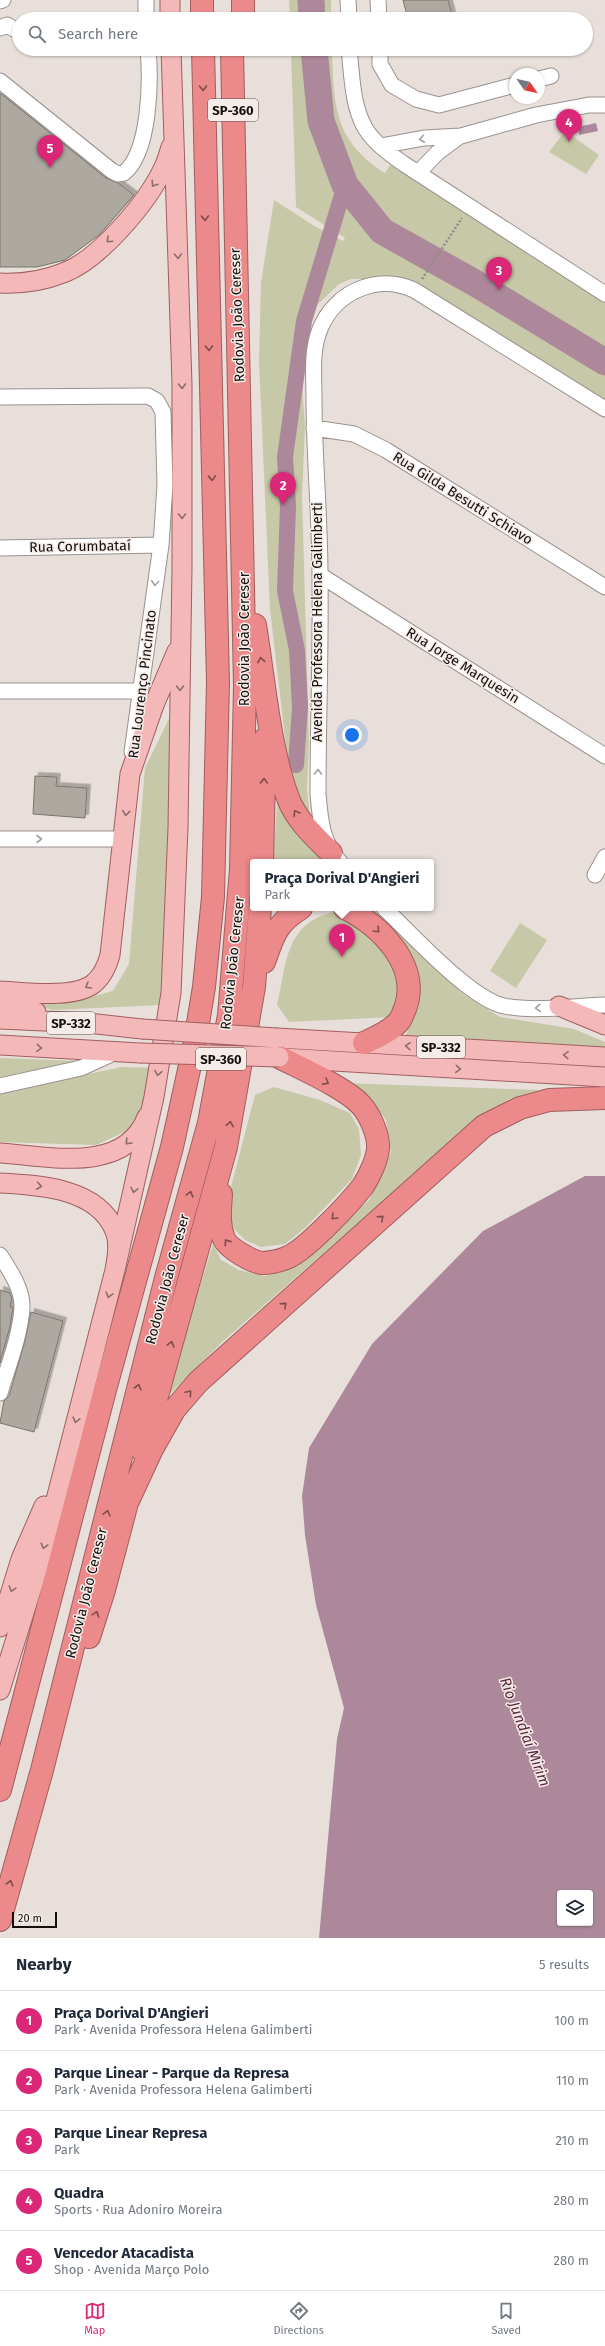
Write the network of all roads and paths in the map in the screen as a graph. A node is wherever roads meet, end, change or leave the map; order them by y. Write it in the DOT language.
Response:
graph roads {
  1 [pos="3,0"];
  2 [pos="145,0"];
  3 [pos="170,0"];
  4 [pos="202,0"];
  5 [pos="231,0"];
  6 [pos="243,0"];
  7 [pos="348,0"];
  8 [pos="378,0"];
  9 [pos="0,1"];
  10 [pos="146,12"];
  11 [pos="170,12"];
  12 [pos="202,12"];
  13 [pos="231,12"];
  14 [pos="243,12"];
  15 [pos="349,12"];
  16 [pos="379,12"];
  17 [pos="0,28"];
  18 [pos="12,28"];
  19 [pos="148,56"];
  20 [pos="171,56"];
  21 [pos="203,56"];
  22 [pos="232,56"];
  23 [pos="239,56"];
  24 [pos="350,56"];
  25 [pos="380,56"];
  26 [pos="0,81"];
  27 [pos="509,87"];
  28 [pos="605,105"];
  29 [pos="233,129"];
  30 [pos="174,135"];
  31 [pos="461,136"];
  32 [pos="381,146"];
  33 [pos="418,173"];
  34 [pos="460,220"];
  35 [pos="0,283"];
  36 [pos="420,283"];
  37 [pos="605,294"];
  38 [pos="0,397"];
  39 [pos="605,409"];
  40 [pos="314,428"];
  41 [pos="161,545"];
  42 [pos="0,548"];
  43 [pos="243,559"];
  44 [pos="320,575"];
  45 [pos="605,587"];
  46 [pos="181,642"];
  47 [pos="266,689"];
  48 [pos="0,691"];
  49 [pos="139,691"];
  50 [pos="605,756"];
  51 [pos="130,774"];
  52 [pos="123,839"];
  53 [pos="0,840"];
  54 [pos="335,857"];
  55 [pos="605,858"];
  56 [pos="262,859"];
  57 [pos="594,875"];
  58 [pos="260,911"];
  59 [pos="296,911"];
  60 [pos="351,911"];
  61 [pos="387,911"];
  62 [pos="254,987"];
  63 [pos="0,991"];
  64 [pos="0,1004"];
  65 [pos="605,1005"];
  66 [pos="559,1006"];
  67 [pos="0,1019"];
  68 [pos="88,1023"];
  69 [pos="605,1025"];
  70 [pos="364,1043"];
  71 [pos="0,1045"];
  72 [pos="278,1048"];
  73 [pos="116,1052"];
  74 [pos="605,1057"];
  75 [pos="605,1077"];
  76 [pos="0,1086"];
  77 [pos="154,1097"];
  78 [pos="605,1098"];
  79 [pos="226,1147"];
  80 [pos="0,1153"];
  81 [pos="0,1183"];
  82 [pos="0,1255"];
  83 [pos="115,1270"];
  84 [pos="0,1393"];
  85 [pos="69,1450"];
  86 [pos="127,1503"];
  87 [pos="0,1627"];
  88 [pos="0,1690"];
  89 [pos="42,1770"];
  90 [pos="0,1790"];
  91 [pos="0,1920"];
  1 -- 9 [label="street"];
  2 -- 10 [label="street"];
  3 -- 11 [label="main road"];
  4 -- 12 [label="highway"];
  5 -- 13 [label="highway"];
  6 -- 14 [label="highway"];
  7 -- 15 [label="street"];
  8 -- 16 [label="street"];
  17 -- 18 [label="street"];
  19 -- 26 [label="street"];
  20 -- 30 [label="main road"];
  21 -- 90 [label="highway, Rodovia João Cereser / SP-360, one-way"];
  22 -- 29 [label="highway, Rodovia João Cereser / SP-360"];
  23 -- 29 [label="highway"];
  24 -- 32 [label="street"];
  25 -- 27 [label="street"];
  28 -- 31 [label="street"];
  29 -- 43 [label="highway, Rodovia João Cereser / SP-360"];
  30 -- 35 [label="main road, one-way"];
  30 -- 46 [label="main road, one-way"];
  31 -- 32 [label="street, one-way"];
  31 -- 33 [label="street"];
  32 -- 33 [label="street"];
  33 -- 37 [label="street"];
  34 -- 36 [label="path"];
  38 -- 41 [label="street, Rua Lourenço Pincinato"];
  39 -- 40 [label="street, Avenida Professora Helena Galimberti"];
  40 -- 44 [label="street, Avenida Professora Helena Galimberti"];
  40 -- 45 [label="street, Rua Gilda Besutti Schiavo"];
  41 -- 42 [label="street, Rua Corumbataí"];
  41 -- 49 [label="street, Rua Lourenço Pincinato, one-way"];
  47 -- 43 [label="highway, one-way"];
  89 -- 43 [label="highway, Rodovia João Cereser / SP-360, one-way"];
  44 -- 50 [label="street, Rua Jorge Marquesin"];
  54 -- 44 [label="street, Avenida Professora Helena Galimberti, one-way"];
  46 -- 51 [label="main road"];
  46 -- 77 [label="main road, one-way"];
  54 -- 47 [label="highway, one-way"];
  56 -- 47 [label="highway, one-way"];
  48 -- 49 [label="street"];
  49 -- 51 [label="street, Rua Lourenço Pincinato"];
  51 -- 52 [label="main road, Rua Lourenço Pincinato, one-way"];
  53 -- 52 [label="street, one-way"];
  52 -- 63 [label="main road, Rua Lourenço Pincinato, one-way"];
  55 -- 57 [label="street"];
  58 -- 62 [label="highway"];
  59 -- 62 [label="highway"];
  60 -- 70 [label="highway, one-way"];
  66 -- 61 [label="street, one-way"];
  79 -- 62 [label="highway, one-way"];
  64 -- 68 [label="main road"];
  65 -- 66 [label="street"];
  66 -- 69 [label="main road"];
  67 -- 68 [label="main road, SP-332"];
  68 -- 72 [label="main road, SP-332, bridge"];
  70 -- 72 [label="main road, SP-332"];
  74 -- 70 [label="main road, SP-332, one-way"];
  71 -- 73 [label="main road, SP-332, one-way"];
  72 -- 73 [label="main road, SP-332, bridge"];
  72 -- 75 [label="main road, SP-332, one-way"];
  72 -- 79 [label="highway, one-way"];
  73 -- 76 [label="street"];
  77 -- 80 [label="main road, one-way"];
  77 -- 83 [label="main road, one-way"];
  86 -- 78 [label="highway, one-way"];
  86 -- 79 [label="highway, one-way"];
  81 -- 83 [label="main road, one-way"];
  82 -- 84 [label="street"];
  83 -- 85 [label="main road, one-way"];
  85 -- 87 [label="main road, one-way"];
  85 -- 88 [label="main road, one-way"];
  89 -- 86 [label="highway, one-way"];
  91 -- 89 [label="highway, Rodovia João Cereser / SP-360, one-way"];
}
